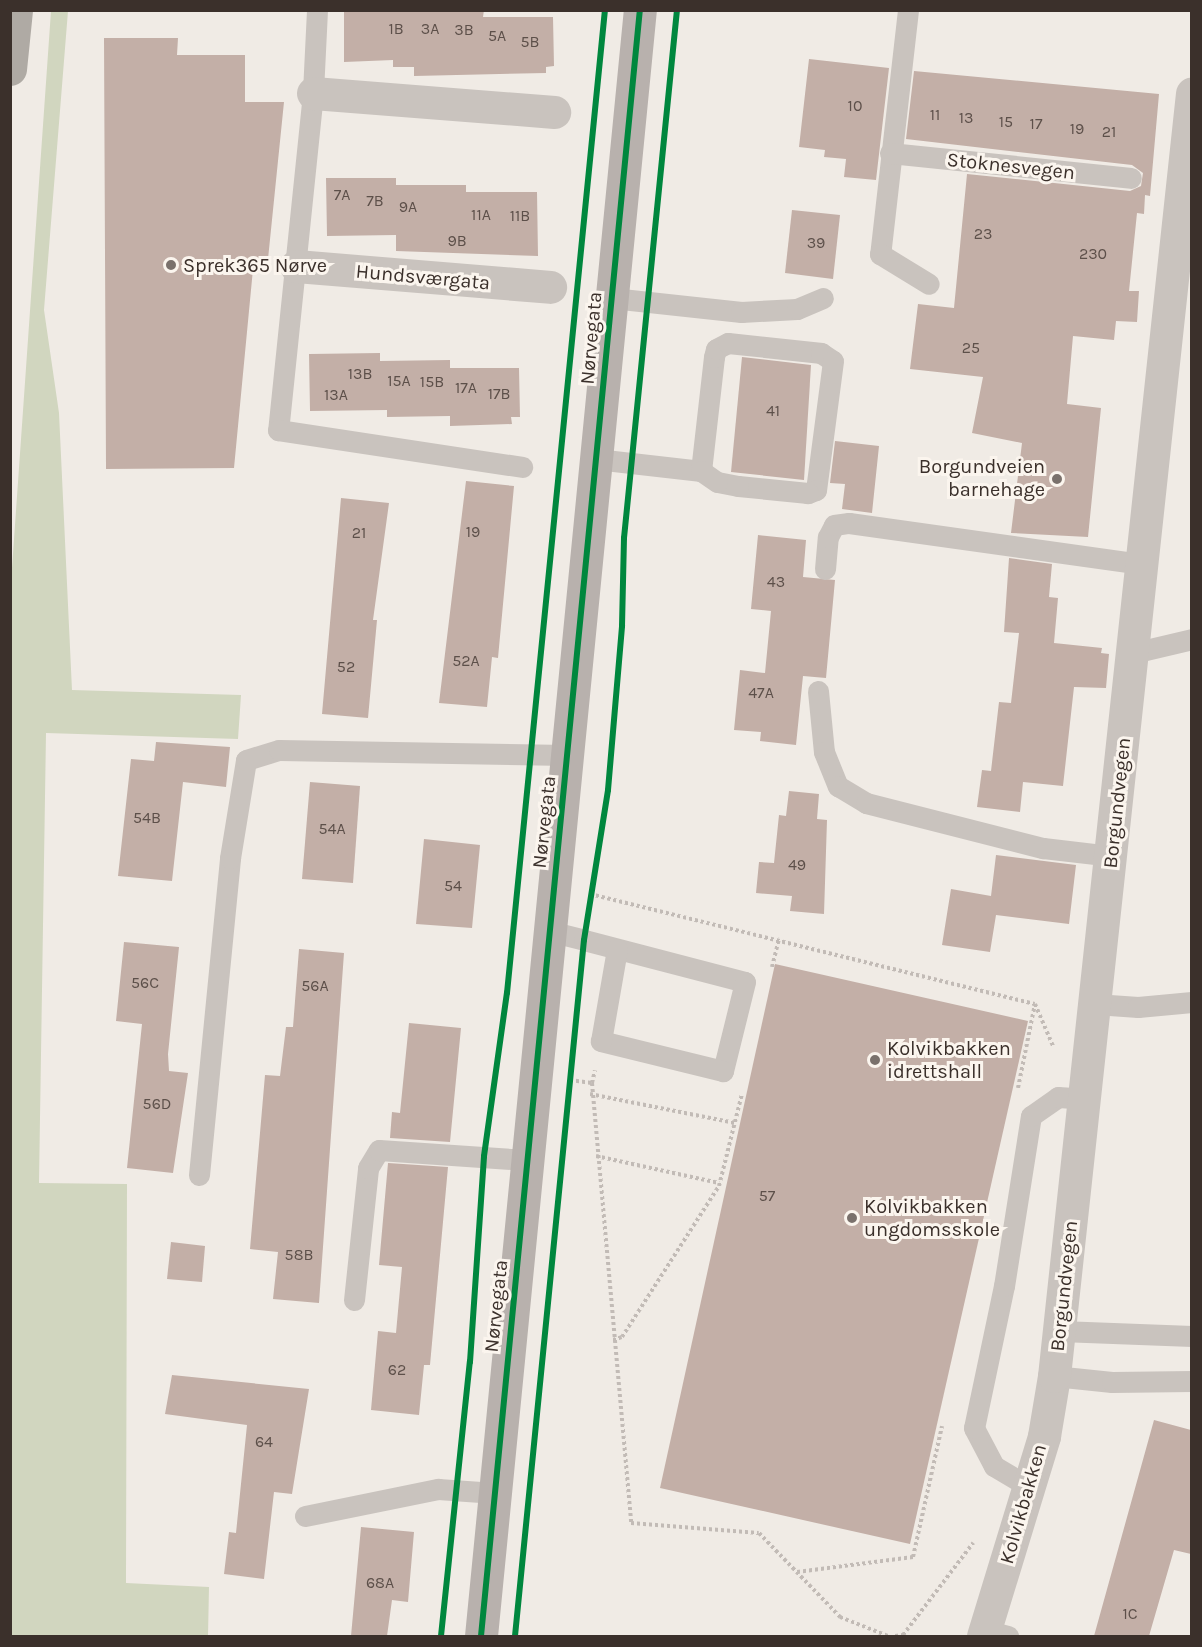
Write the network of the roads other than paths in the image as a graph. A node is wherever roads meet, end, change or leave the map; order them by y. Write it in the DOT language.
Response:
graph roads {
  1 [pos="16,10"];
  2 [pos="317,10"];
  3 [pos="640,10"];
  4 [pos="908,10"];
  5 [pos="10,69"];
  6 [pos="313,93"];
  7 [pos="1191,93"];
  8 [pos="554,112"];
  9 [pos="890,153"];
  10 [pos="1188,164"];
  11 [pos="1131,178"];
  12 [pos="296,266"];
  13 [pos="929,284"];
  14 [pos="550,287"];
  15 [pos="612,298"];
  16 [pos="823,298"];
  17 [pos="596,459"];
  18 [pos="522,467"];
  19 [pos="701,471"];
  20 [pos="1142,564"];
  21 [pos="825,569"];
  22 [pos="1191,639"];
  23 [pos="1133,653"];
  24 [pos="818,691"];
  25 [pos="567,755"];
  26 [pos="1111,856"];
  27 [pos="549,931"];
  28 [pos="617,949"];
  29 [pos="1191,1002"];
  30 [pos="1095,1004"];
  31 [pos="1084,1099"];
  32 [pos="527,1160"];
  33 [pos="199,1175"];
  34 [pos="354,1300"];
  35 [pos="1060,1331"];
  36 [pos="1191,1336"];
  37 [pos="1054,1376"];
  38 [pos="1191,1381"];
  39 [pos="1029,1487"];
  40 [pos="495,1494"];
  41 [pos="305,1516"];
  42 [pos="992,1634"];
  43 [pos="481,1636"];
  1 -- 5 [label="highway"];
  2 -- 6 [label="lane"];
  3 -- 15 [label="main road, Nørvegata"];
  4 -- 9 [label="lane"];
  6 -- 8 [label="street"];
  6 -- 12 [label="lane"];
  7 -- 10 [label="street, Borgundvegen"];
  9 -- 11 [label="lane, Stoknesvegen"];
  9 -- 13 [label="lane"];
  10 -- 20 [label="street, Borgundvegen"];
  12 -- 14 [label="street, Hundsværgata"];
  12 -- 18 [label="lane"];
  15 -- 16 [label="lane"];
  15 -- 17 [label="main road, Nørvegata"];
  17 -- 19 [label="lane"];
  17 -- 25 [label="main road, Nørvegata"];
  19 -- 19 [label="lane"];
  20 -- 21 [label="lane"];
  20 -- 23 [label="street, Borgundvegen"];
  22 -- 23 [label="lane"];
  23 -- 26 [label="street, Borgundvegen"];
  24 -- 26 [label="lane"];
  25 -- 27 [label="main road, Nørvegata"];
  25 -- 33 [label="lane, Nørvegata"];
  26 -- 30 [label="street, Borgundvegen"];
  27 -- 28 [label="lane"];
  27 -- 32 [label="main road, Nørvegata"];
  28 -- 28 [label="lane"];
  29 -- 30 [label="lane"];
  30 -- 31 [label="street, Borgundvegen"];
  31 -- 35 [label="street, Borgundvegen"];
  31 -- 39 [label="lane"];
  32 -- 34 [label="lane"];
  32 -- 40 [label="main road, Nørvegata"];
  35 -- 36 [label="lane"];
  35 -- 37 [label="street, Borgundvegen"];
  37 -- 38 [label="lane, Borgundvegen"];
  37 -- 39 [label="street, Kolvikbakken"];
  39 -- 42 [label="street, Kolvikbakken"];
  40 -- 41 [label="lane"];
  40 -- 43 [label="main road, Nørvegata"];
}
